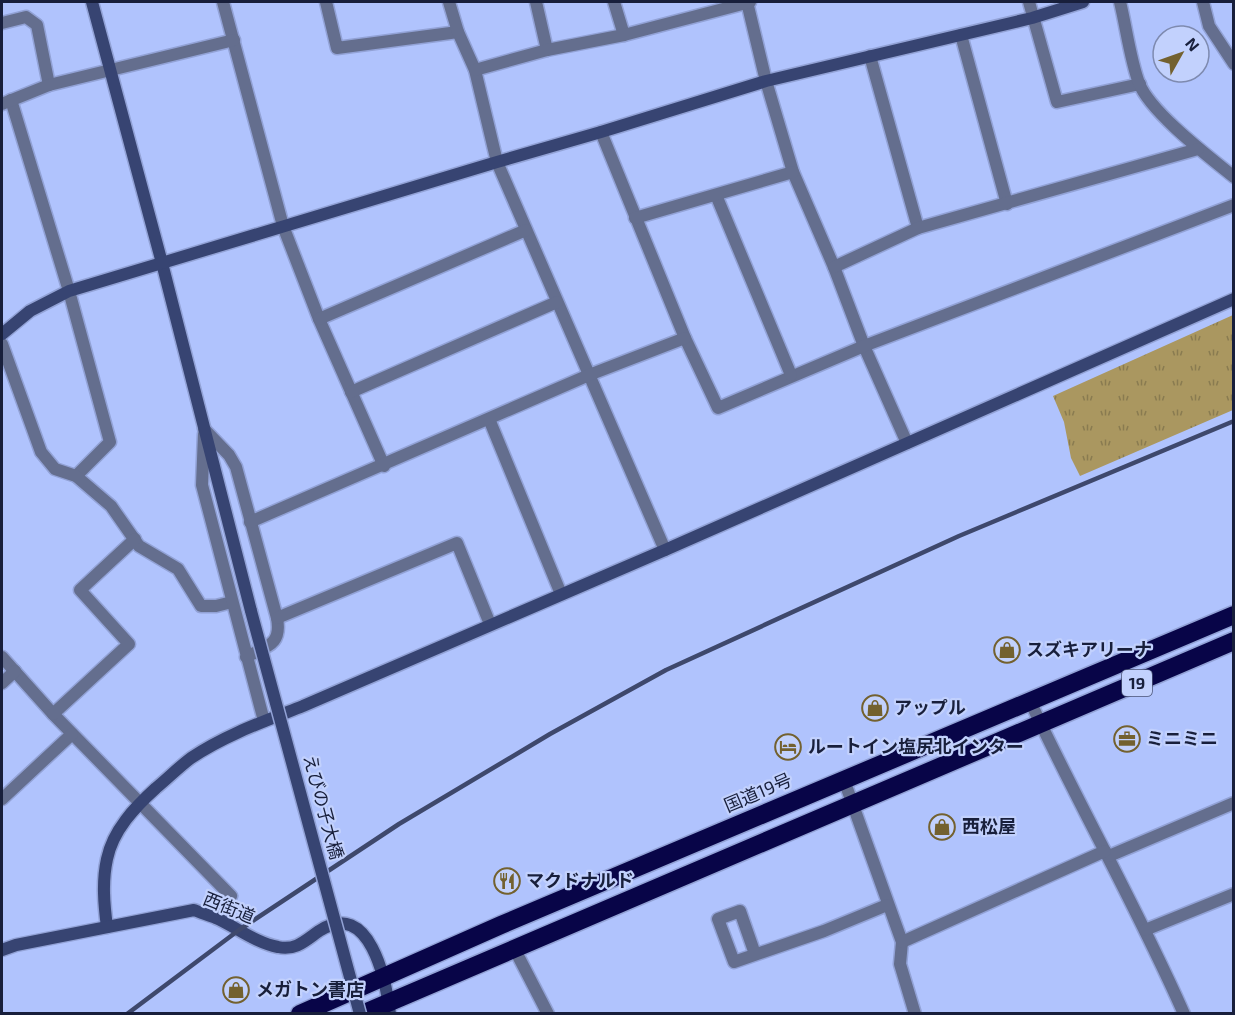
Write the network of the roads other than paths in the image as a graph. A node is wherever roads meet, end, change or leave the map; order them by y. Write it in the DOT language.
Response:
graph roads {
  1 [pos="92,2"];
  2 [pos="223,2"];
  3 [pos="326,2"];
  4 [pos="449,2"];
  5 [pos="536,2"];
  6 [pos="614,2"];
  7 [pos="748,2"];
  8 [pos="1029,2"];
  9 [pos="1083,2"];
  10 [pos="1120,2"];
  11 [pos="1203,2"];
  12 [pos="1032,18"];
  13 [pos="2,23"];
  14 [pos="458,32"];
  15 [pos="624,34"];
  16 [pos="962,35"];
  17 [pos="234,40"];
  18 [pos="547,50"];
  19 [pos="870,56"];
  20 [pos="1233,64"];
  21 [pos="110,70"];
  22 [pos="475,70"];
  23 [pos="766,81"];
  24 [pos="1140,84"];
  25 [pos="49,86"];
  26 [pos="6,102"];
  27 [pos="601,132"];
  28 [pos="1198,148"];
  29 [pos="497,162"];
  30 [pos="793,172"];
  31 [pos="1233,177"];
  32 [pos="716,195"];
  33 [pos="1007,204"];
  34 [pos="1233,205"];
  35 [pos="635,218"];
  36 [pos="283,226"];
  37 [pos="918,228"];
  38 [pos="526,230"];
  39 [pos="162,263"];
  40 [pos="834,267"];
  41 [pos="69,291"];
  42 [pos="1233,299"];
  43 [pos="557,302"];
  44 [pos="319,319"];
  45 [pos="2,334"];
  46 [pos="685,338"];
  47 [pos="2,344"];
  48 [pos="864,346"];
  49 [pos="589,375"];
  50 [pos="791,375"];
  51 [pos="351,392"];
  52 [pos="489,419"];
  53 [pos="204,429"];
  54 [pos="907,443"];
  55 [pos="384,466"];
  56 [pos="76,476"];
  57 [pos="250,522"];
  58 [pos="135,539"];
  59 [pos="664,550"];
  60 [pos="561,594"];
  61 [pos="232,602"];
  62 [pos="1233,615"];
  63 [pos="277,618"];
  64 [pos="490,624"];
  65 [pos="1233,641"];
  66 [pos="2,657"];
  67 [pos="246,657"];
  68 [pos="15,671"];
  69 [pos="2,683"];
  70 [pos="1030,701"];
  71 [pos="53,714"];
  72 [pos="264,721"];
  73 [pos="1041,724"];
  74 [pos="72,734"];
  75 [pos="844,780"];
  76 [pos="2,799"];
  77 [pos="140,802"];
  78 [pos="852,803"];
  79 [pos="1233,803"];
  80 [pos="1107,854"];
  81 [pos="1233,894"];
  82 [pos="887,905"];
  83 [pos="216,918"];
  84 [pos="107,927"];
  85 [pos="1145,930"];
  86 [pos="902,942"];
  87 [pos="514,948"];
  88 [pos="2,950"];
  89 [pos="755,954"];
  90 [pos="383,977"];
  91 [pos="389,1008"];
  92 [pos="1183,1011"];
  93 [pos="300,1014"];
  94 [pos="361,1014"];
  95 [pos="548,1014"];
  96 [pos="915,1014"];
  97 [pos="1169,1014"];
  1 -- 21 [label="street, えびの子大橋"];
  2 -- 17 [label="street"];
  3 -- 14 [label="street"];
  4 -- 14 [label="street"];
  5 -- 18 [label="street"];
  6 -- 15 [label="street"];
  7 -- 15 [label="street"];
  7 -- 23 [label="street"];
  8 -- 12 [label="street"];
  9 -- 12 [label="street"];
  10 -- 24 [label="street"];
  11 -- 20 [label="street"];
  12 -- 16 [label="street"];
  12 -- 24 [label="street"];
  13 -- 25 [label="street"];
  14 -- 22 [label="street"];
  15 -- 18 [label="street"];
  16 -- 19 [label="street"];
  16 -- 33 [label="street"];
  17 -- 21 [label="street"];
  17 -- 36 [label="street"];
  18 -- 22 [label="street"];
  19 -- 23 [label="street"];
  19 -- 37 [label="street"];
  21 -- 25 [label="street"];
  21 -- 39 [label="street, えびの子大橋"];
  22 -- 29 [label="street"];
  23 -- 27 [label="street"];
  23 -- 30 [label="street"];
  24 -- 28 [label="street"];
  25 -- 26 [label="street"];
  26 -- 41 [label="street"];
  27 -- 29 [label="street"];
  27 -- 35 [label="street"];
  28 -- 31 [label="street"];
  28 -- 33 [label="street"];
  29 -- 36 [label="street"];
  29 -- 38 [label="street"];
  30 -- 32 [label="street"];
  30 -- 40 [label="street"];
  32 -- 35 [label="street"];
  32 -- 50 [label="street"];
  33 -- 37 [label="street"];
  34 -- 48 [label="street"];
  35 -- 46 [label="street"];
  36 -- 39 [label="street"];
  36 -- 44 [label="street"];
  37 -- 40 [label="street"];
  38 -- 43 [label="street"];
  38 -- 44 [label="street"];
  39 -- 41 [label="street"];
  39 -- 53 [label="street, えびの子大橋"];
  40 -- 48 [label="street"];
  41 -- 45 [label="street"];
  41 -- 56 [label="street"];
  42 -- 54 [label="street"];
  43 -- 49 [label="street"];
  43 -- 51 [label="street"];
  44 -- 51 [label="street"];
  46 -- 49 [label="street"];
  46 -- 50 [label="street"];
  47 -- 56 [label="street"];
  48 -- 50 [label="street"];
  48 -- 54 [label="street"];
  49 -- 52 [label="street"];
  49 -- 59 [label="street"];
  51 -- 55 [label="street"];
  52 -- 55 [label="street"];
  52 -- 60 [label="street"];
  53 -- 57 [label="street"];
  53 -- 61 [label="street"];
  53 -- 94 [label="street, えびの子大橋, bridge"];
  54 -- 59 [label="street"];
  55 -- 57 [label="street"];
  56 -- 58 [label="street"];
  57 -- 63 [label="street"];
  58 -- 61 [label="street"];
  58 -- 71 [label="street"];
  59 -- 60 [label="street"];
  60 -- 64 [label="street"];
  61 -- 67 [label="street"];
  62 -- 70 [label="highway, 国道19号 / 19"];
  63 -- 64 [label="street"];
  63 -- 67 [label="street"];
  64 -- 72 [label="street"];
  65 -- 73 [label="highway, 19"];
  66 -- 68 [label="street"];
  67 -- 72 [label="street"];
  68 -- 69 [label="street"];
  68 -- 71 [label="street"];
  70 -- 73 [label="street"];
  70 -- 75 [label="highway, 国道19号 / 19"];
  71 -- 74 [label="street"];
  72 -- 77 [label="street"];
  73 -- 78 [label="highway, 19"];
  73 -- 80 [label="street"];
  74 -- 76 [label="street"];
  74 -- 77 [label="street"];
  75 -- 78 [label="street"];
  75 -- 90 [label="highway, 国道19号 / 19"];
  77 -- 83 [label="street"];
  77 -- 84 [label="street"];
  78 -- 82 [label="street"];
  78 -- 87 [label="highway, 19"];
  79 -- 80 [label="street"];
  80 -- 85 [label="street"];
  80 -- 86 [label="street"];
  81 -- 85 [label="street"];
  82 -- 86 [label="street"];
  82 -- 89 [label="street"];
  83 -- 84 [label="street, 西街道"];
  83 -- 90 [label="street, 西街道"];
  84 -- 88 [label="street, 西街道"];
  85 -- 92 [label="street"];
  86 -- 96 [label="street"];
  87 -- 91 [label="highway, 19"];
  87 -- 95 [label="street"];
  90 -- 91 [label="street, 西街道"];
  90 -- 93 [label="highway, 国道19号 / 19"];
  91 -- 94 [label="highway, 19"];
  92 -- 97 [label="street"];
}
